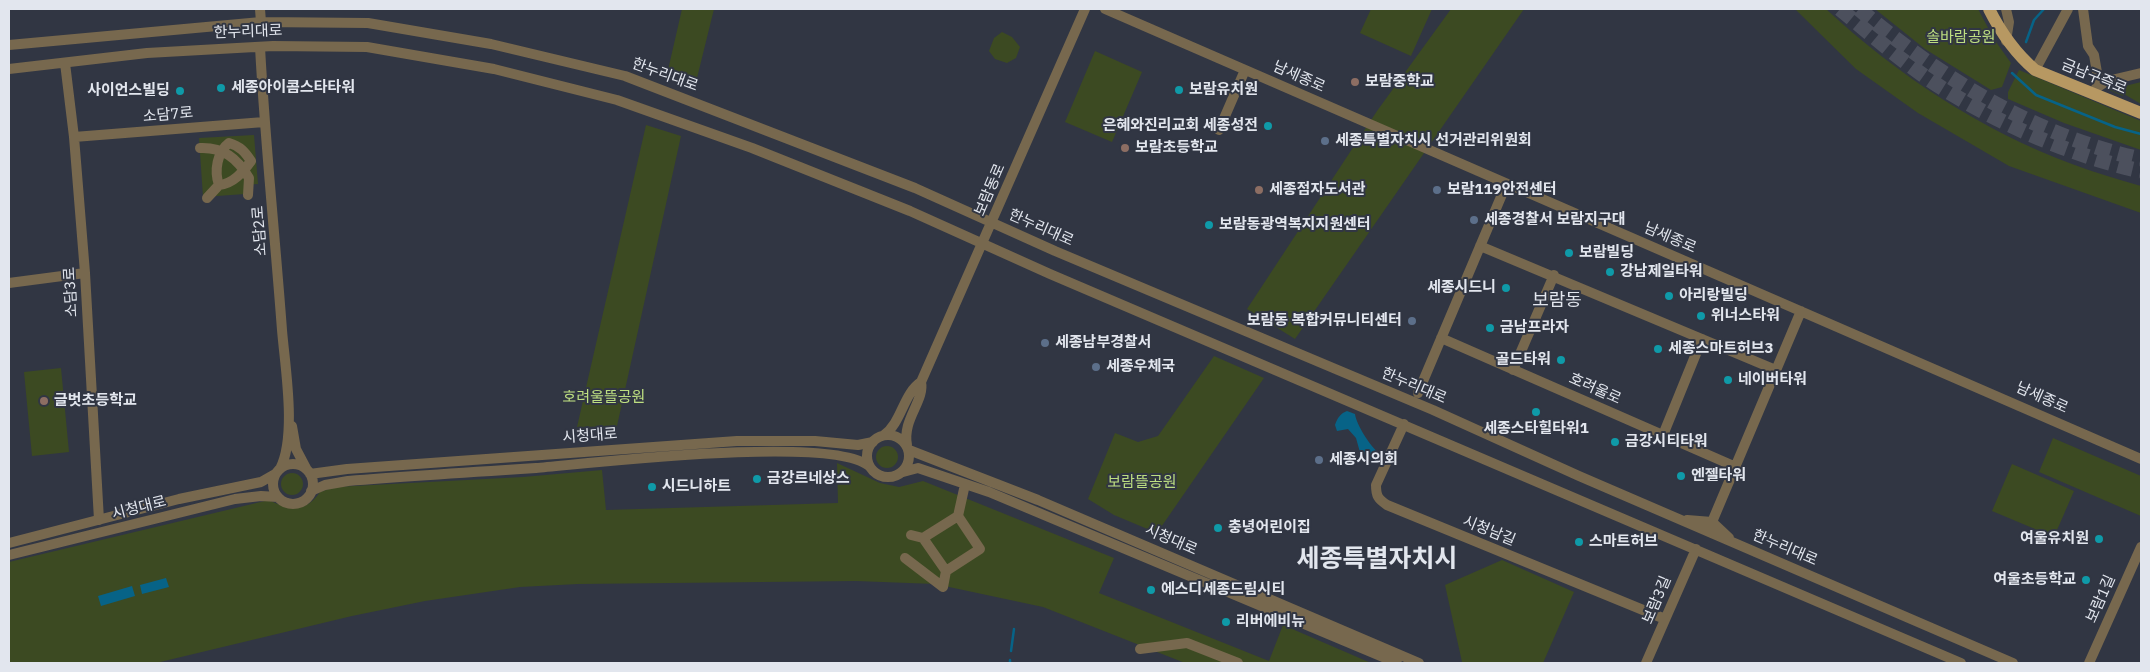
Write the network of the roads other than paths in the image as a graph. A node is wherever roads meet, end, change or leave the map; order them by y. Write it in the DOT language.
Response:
graph roads {
  1 [pos="260,9"];
  2 [pos="1085,9"];
  3 [pos="1105,9"];
  4 [pos="1989,9"];
  5 [pos="2006,9"];
  6 [pos="2068,9"];
  7 [pos="2083,9"];
  8 [pos="261,22"];
  9 [pos="2006,41"];
  10 [pos="9,45"];
  11 [pos="260,47"];
  12 [pos="65,63"];
  13 [pos="9,69"];
  14 [pos="1246,70"];
  15 [pos="2035,70"];
  16 [pos="2141,73"];
  17 [pos="2095,89"];
  18 [pos="2141,113"];
  19 [pos="264,122"];
  20 [pos="1219,130"];
  21 [pos="74,137"];
  22 [pos="200,148"];
  23 [pos="222,152"];
  24 [pos="243,171"];
  25 [pos="219,185"];
  26 [pos="1506,185"];
  27 [pos="248,195"];
  28 [pos="207,198"];
  29 [pos="992,223"];
  30 [pos="983,244"];
  31 [pos="1480,246"];
  32 [pos="85,273"];
  33 [pos="1554,275"];
  34 [pos="9,283"];
  35 [pos="1801,311"];
  36 [pos="1441,338"];
  37 [pos="1702,339"];
  38 [pos="1514,370"];
  39 [pos="1776,370"];
  40 [pos="921,382"];
  41 [pos="1418,393"];
  42 [pos="1397,396"];
  43 [pos="1433,410"];
  44 [pos="288,413"];
  45 [pos="1404,424"];
  46 [pos="1663,435"];
  47 [pos="884,436"];
  48 [pos="873,442"];
  49 [pos="908,448"];
  50 [pos="2141,459"];
  51 [pos="869,466"];
  52 [pos="1736,467"];
  53 [pos="278,471"];
  54 [pos="308,471"];
  55 [pos="903,472"];
  56 [pos="964,488"];
  57 [pos="311,491"];
  58 [pos="278,497"];
  59 [pos="958,516"];
  60 [pos="1677,519"];
  61 [pos="99,520"];
  62 [pos="1712,522"];
  63 [pos="911,535"];
  64 [pos="923,538"];
  65 [pos="9,543"];
  66 [pos="1735,544"];
  67 [pos="2141,547"];
  68 [pos="1696,549"];
  69 [pos="9,555"];
  70 [pos="905,558"];
  71 [pos="946,571"];
  72 [pos="1665,619"];
  73 [pos="1140,649"];
  74 [pos="1238,663"];
  75 [pos="1397,663"];
  76 [pos="1419,663"];
  77 [pos="1646,663"];
  78 [pos="1961,663"];
  79 [pos="2013,663"];
  80 [pos="2089,663"];
  1 -- 8 [label="street"];
  2 -- 29 [label="street, 보람동로"];
  3 -- 14 [label="street, 남세종로"];
  4 -- 9 [label="main road, 금남구즉로"];
  5 -- 9 [label="street"];
  6 -- 15 [label="street, 금남구즉로"];
  7 -- 17 [label="street"];
  8 -- 10 [label="street, 한누리대로"];
  8 -- 29 [label="street, 한누리대로"];
  9 -- 15 [label="main road, 금남구즉로"];
  11 -- 12 [label="street, 한누리대로"];
  11 -- 19 [label="street, 소담2로"];
  11 -- 30 [label="street, 한누리대로"];
  12 -- 13 [label="street, 한누리대로"];
  12 -- 21 [label="street, 소담3로"];
  14 -- 20 [label="street"];
  14 -- 26 [label="street, 남세종로"];
  15 -- 17 [label="main road, 금남구즉로"];
  16 -- 17 [label="street"];
  17 -- 18 [label="main road, 금남구즉로"];
  19 -- 21 [label="street, 소담7로"];
  19 -- 44 [label="street, 소담2로"];
  21 -- 32 [label="street, 소담3로"];
  22 -- 23 [label="street"];
  23 -- 24 [label="street"];
  23 -- 25 [label="street"];
  24 -- 25 [label="street"];
  24 -- 27 [label="street"];
  25 -- 28 [label="street"];
  26 -- 31 [label="street"];
  26 -- 35 [label="street, 남세종로"];
  29 -- 30 [label="street, 보람동로"];
  29 -- 42 [label="street, 한누리대로"];
  30 -- 40 [label="street, 보람동로"];
  30 -- 45 [label="street, 한누리대로"];
  31 -- 33 [label="street"];
  31 -- 36 [label="street"];
  32 -- 34 [label="street"];
  32 -- 61 [label="street, 소담3로"];
  33 -- 37 [label="street"];
  33 -- 38 [label="street"];
  35 -- 39 [label="street"];
  35 -- 50 [label="street, 남세종로"];
  36 -- 38 [label="street, 호려울로"];
  36 -- 41 [label="street"];
  37 -- 39 [label="street"];
  37 -- 46 [label="street"];
  38 -- 46 [label="street, 호려울로"];
  39 -- 52 [label="street"];
  40 -- 47 [label="street"];
  40 -- 49 [label="street"];
  41 -- 42 [label="street"];
  41 -- 43 [label="street"];
  42 -- 43 [label="street, 한누리대로"];
  43 -- 60 [label="street, 한누리대로"];
  44 -- 53 [label="street"];
  44 -- 54 [label="street"];
  45 -- 68 [label="street, 한누리대로"];
  45 -- 72 [label="street, 시청남길"];
  46 -- 52 [label="street, 호려울로"];
  47 -- 48 [label="street"];
  47 -- 49 [label="street"];
  48 -- 51 [label="street"];
  48 -- 54 [label="street, 시청대로"];
  49 -- 55 [label="street"];
  49 -- 76 [label="street, 시청대로"];
  51 -- 55 [label="street"];
  51 -- 57 [label="street, 시청대로"];
  52 -- 62 [label="street"];
  53 -- 54 [label="street"];
  53 -- 58 [label="street"];
  53 -- 61 [label="street, 시청대로"];
  54 -- 57 [label="street"];
  55 -- 75 [label="street, 시청대로"];
  56 -- 59 [label="street"];
  57 -- 58 [label="street"];
  58 -- 69 [label="street, 시청대로"];
  59 -- 64 [label="street"];
  59 -- 71 [label="street"];
  60 -- 62 [label="street"];
  60 -- 66 [label="street, 한누리대로"];
  61 -- 65 [label="street, 시청대로"];
  62 -- 66 [label="street"];
  63 -- 64 [label="street"];
  64 -- 71 [label="street"];
  66 -- 79 [label="street, 한누리대로"];
  67 -- 80 [label="street, 보람1길"];
  68 -- 72 [label="street, 보람3길"];
  68 -- 78 [label="street, 한누리대로"];
  70 -- 71 [label="street"];
  72 -- 77 [label="street, 보람3길"];
  73 -- 74 [label="street"];
}
